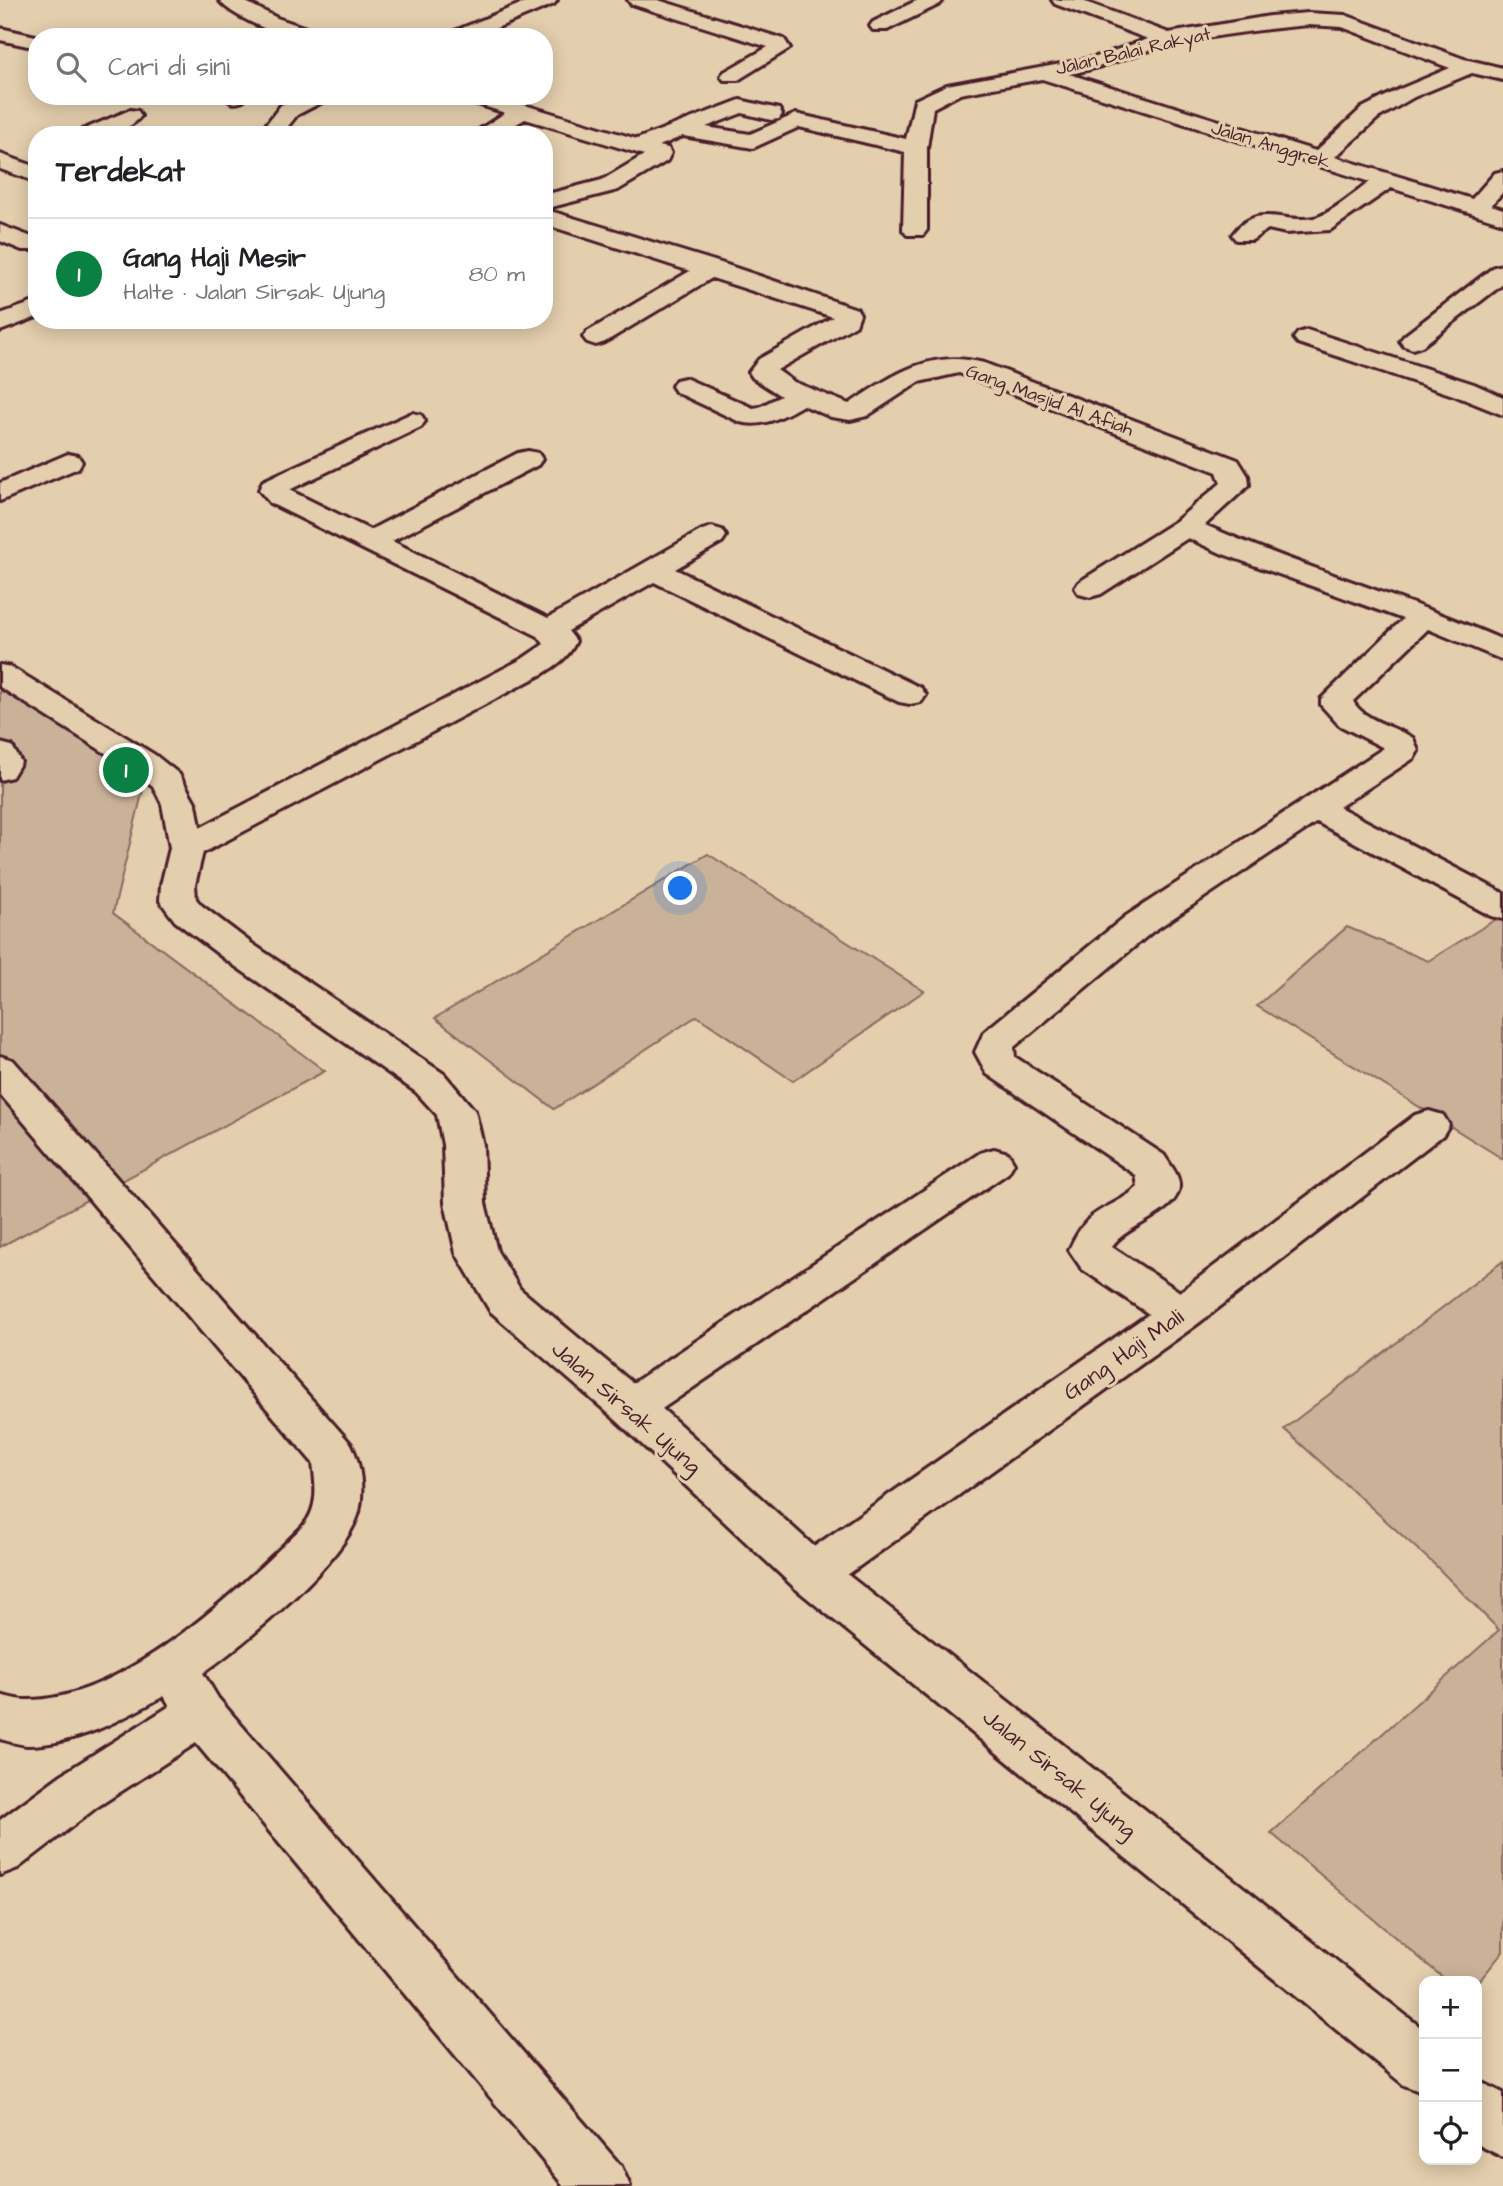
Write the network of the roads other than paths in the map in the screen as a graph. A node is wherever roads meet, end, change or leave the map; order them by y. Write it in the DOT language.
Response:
graph roads {
  1 [pos="229,0"];
  2 [pos="547,0"];
  3 [pos="638,0"];
  4 [pos="933,0"];
  5 [pos="1062,0"];
  6 [pos="880,26"];
  7 [pos="289,28"];
  8 [pos="479,28"];
  9 [pos="0,34"];
  10 [pos="1167,39"];
  11 [pos="28,40"];
  12 [pos="1470,67"];
  13 [pos="1500,68"];
  14 [pos="1040,72"];
  15 [pos="731,76"];
  16 [pos="300,105"];
  17 [pos="503,105"];
  18 [pos="524,111"];
  19 [pos="771,114"];
  20 [pos="130,116"];
  21 [pos="109,126"];
  22 [pos="276,126"];
  23 [pos="498,126"];
  24 [pos="681,129"];
  25 [pos="642,145"];
  26 [pos="916,148"];
  27 [pos="1320,159"];
  28 [pos="1503,178"];
  29 [pos="1388,180"];
  30 [pos="553,200"];
  31 [pos="1476,208"];
  32 [pos="1503,216"];
  33 [pos="553,219"];
  34 [pos="915,230"];
  35 [pos="0,232"];
  36 [pos="1244,235"];
  37 [pos="25,248"];
  38 [pos="712,268"];
  39 [pos="1503,272"];
  40 [pos="28,312"];
  41 [pos="0,323"];
  42 [pos="596,337"];
  43 [pos="1307,338"];
  44 [pos="1413,341"];
  45 [pos="685,386"];
  46 [pos="802,395"];
  47 [pos="1503,407"];
  48 [pos="412,422"];
  49 [pos="528,459"];
  50 [pos="68,462"];
  51 [pos="0,493"];
  52 [pos="1186,527"];
  53 [pos="712,536"];
  54 [pos="371,541"];
  55 [pos="653,570"];
  56 [pos="1090,589"];
  57 [pos="1424,616"];
  58 [pos="549,630"];
  59 [pos="1503,651"];
  60 [pos="0,674"];
  61 [pos="910,695"];
  62 [pos="0,753"];
  63 [pos="0,770"];
  64 [pos="1315,808"];
  65 [pos="187,848"];
  66 [pos="1503,908"];
  67 [pos="0,1069"];
  68 [pos="1429,1125"];
  69 [pos="995,1163"];
  70 [pos="1181,1314"];
  71 [pos="631,1407"];
  72 [pos="812,1574"];
  73 [pos="173,1667"];
  74 [pos="201,1713"];
  75 [pos="0,1717"];
  76 [pos="0,1851"];
  77 [pos="1419,2062"];
  78 [pos="1482,2112"];
  79 [pos="1503,2129"];
  80 [pos="601,2186"];
  1 -- 7 [label="street"];
  2 -- 8 [label="street"];
  3 -- 15 [label="street"];
  4 -- 6 [label="street"];
  5 -- 10 [label="street"];
  9 -- 11 [label="street"];
  10 -- 12 [label="street, Jalan Balai Rakyat"];
  10 -- 14 [label="street, Jalan Balai Rakyat"];
  12 -- 13 [label="street, Jalan Balai Rakyat"];
  12 -- 27 [label="street"];
  14 -- 26 [label="street, Jalan Balai Rakyat"];
  14 -- 27 [label="street, Jalan Anggrek"];
  16 -- 22 [label="street"];
  17 -- 18 [label="street"];
  18 -- 23 [label="street"];
  18 -- 25 [label="street"];
  19 -- 24 [label="street"];
  20 -- 21 [label="street"];
  24 -- 25 [label="street"];
  24 -- 26 [label="street"];
  25 -- 30 [label="street"];
  26 -- 34 [label="street"];
  27 -- 29 [label="street, Jalan Anggrek"];
  28 -- 31 [label="street"];
  29 -- 31 [label="street, Jalan Anggrek"];
  29 -- 36 [label="street"];
  31 -- 32 [label="street, Jalan Anggrek"];
  33 -- 38 [label="street, Gang Masjid Al Afiah"];
  35 -- 37 [label="street"];
  38 -- 42 [label="street"];
  38 -- 46 [label="street, Gang Masjid Al Afiah"];
  39 -- 44 [label="street"];
  40 -- 41 [label="street"];
  43 -- 47 [label="street"];
  45 -- 46 [label="street"];
  46 -- 52 [label="street, Gang Masjid Al Afiah"];
  48 -- 54 [label="street"];
  49 -- 54 [label="street"];
  50 -- 51 [label="street"];
  52 -- 56 [label="street"];
  52 -- 57 [label="street"];
  53 -- 55 [label="street"];
  54 -- 58 [label="street"];
  55 -- 58 [label="street"];
  55 -- 61 [label="street"];
  57 -- 59 [label="street"];
  57 -- 64 [label="street"];
  58 -- 65 [label="street"];
  60 -- 65 [label="street, Jalan Sirsak Ujung"];
  62 -- 63 [label="street"];
  64 -- 66 [label="street"];
  64 -- 70 [label="street"];
  65 -- 71 [label="street, Jalan Sirsak Ujung"];
  67 -- 73 [label="street"];
  68 -- 70 [label="street, Gang Haji Mali"];
  69 -- 71 [label="street"];
  70 -- 72 [label="street, Gang Haji Mali"];
  71 -- 72 [label="street, Jalan Sirsak Ujung"];
  72 -- 77 [label="street, Jalan Sirsak Ujung"];
  73 -- 74 [label="street"];
  73 -- 75 [label="street"];
  74 -- 76 [label="street"];
  74 -- 80 [label="street"];
  78 -- 79 [label="street"];
}
